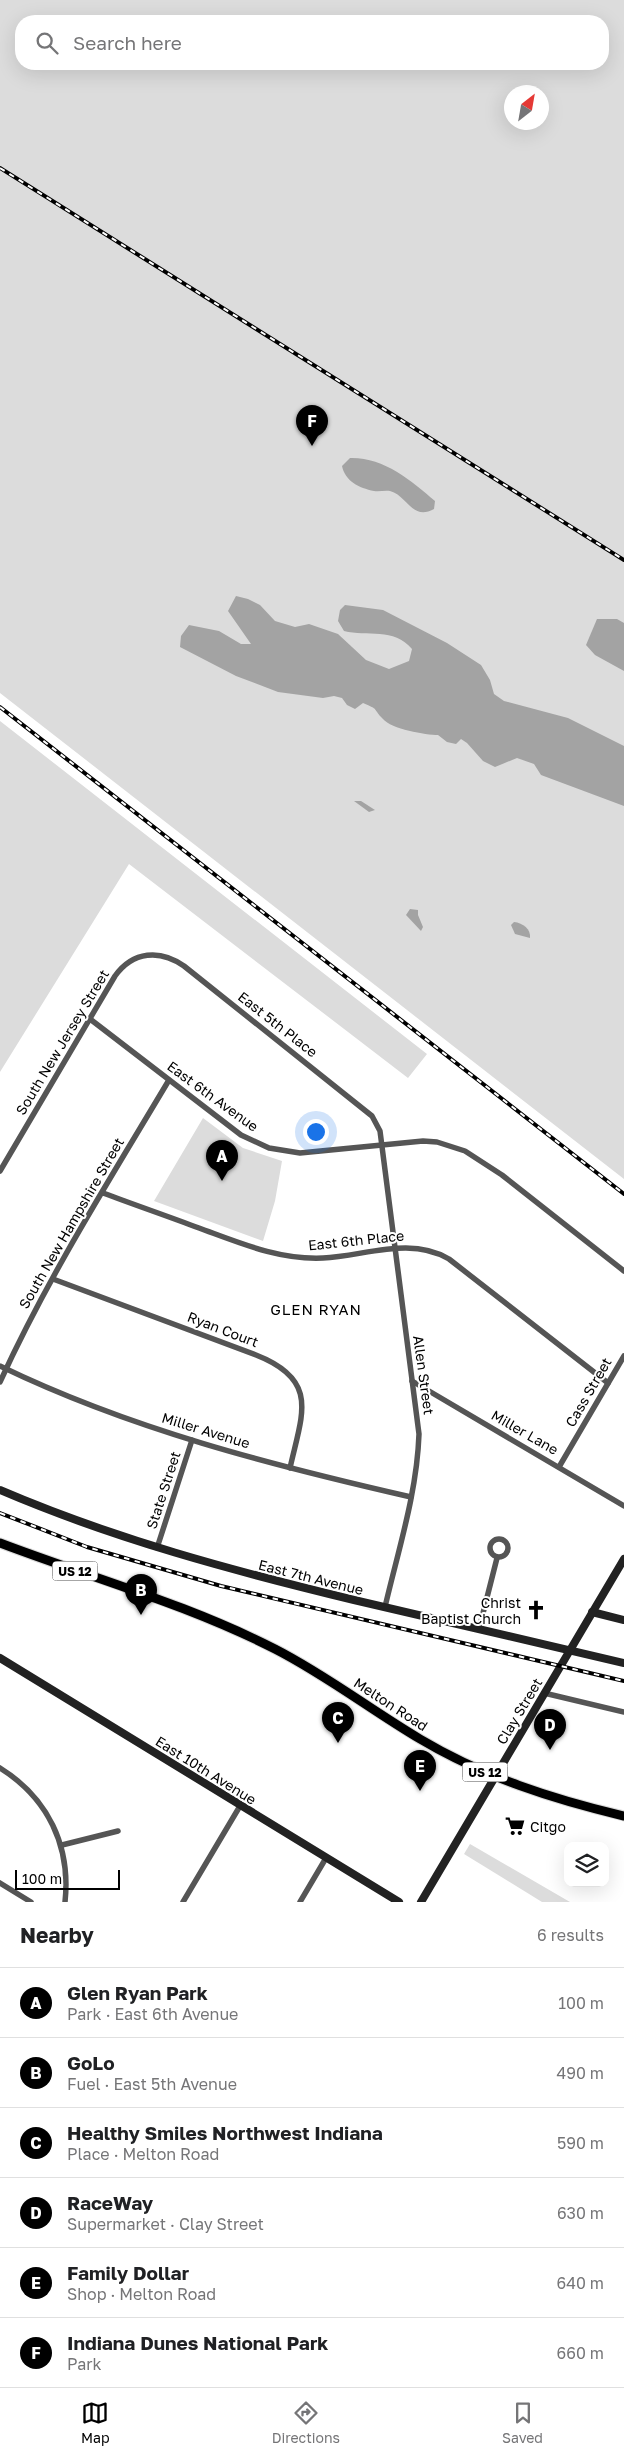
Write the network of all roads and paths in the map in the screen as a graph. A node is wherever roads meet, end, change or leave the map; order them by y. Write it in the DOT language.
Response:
graph roads {
  1 [pos="136,957"];
  2 [pos="90,1019"];
  3 [pos="169,1080"];
  4 [pos="381,1145"];
  5 [pos="0,1171"];
  6 [pos="103,1193"];
  7 [pos="396,1248"];
  8 [pos="624,1271"];
  9 [pos="53,1278"];
  10 [pos="624,1356"];
  11 [pos="3,1368"];
  12 [pos="412,1381"];
  13 [pos="0,1382"];
  14 [pos="608,1383"];
  15 [pos="192,1440"];
  16 [pos="559,1467"];
  17 [pos="290,1468"];
  18 [pos="0,1490"];
  19 [pos="411,1497"];
  20 [pos="624,1506"];
  21 [pos="0,1543"];
  22 [pos="157,1548"];
  23 [pos="497,1558"];
  24 [pos="624,1559"];
  25 [pos="385,1607"];
  26 [pos="592,1612"];
  27 [pos="624,1620"];
  28 [pos="480,1630"];
  29 [pos="570,1650"];
  30 [pos="0,1658"];
  31 [pos="624,1663"];
  32 [pos="544,1693"];
  33 [pos="624,1712"];
  34 [pos="0,1768"];
  35 [pos="495,1777"];
  36 [pos="240,1806"];
  37 [pos="624,1816"];
  38 [pos="118,1831"];
  39 [pos="62,1845"];
  40 [pos="326,1858"];
  41 [pos="0,1883"];
  42 [pos="30,1902"];
  43 [pos="65,1902"];
  44 [pos="183,1902"];
  45 [pos="300,1902"];
  46 [pos="399,1902"];
  47 [pos="421,1902"];
  1 -- 2 [label="street, South New Jersey Street"];
  1 -- 4 [label="street, East 5th Place"];
  2 -- 3 [label="street, East 6th Avenue"];
  2 -- 5 [label="street, South New Jersey Street"];
  3 -- 4 [label="street, East 6th Avenue"];
  3 -- 6 [label="street, South New Hampshire Street"];
  4 -- 7 [label="street, Allen Street"];
  4 -- 8 [label="street, East 6th Avenue"];
  6 -- 7 [label="street, East 6th Place"];
  6 -- 9 [label="street, South New Hampshire Street"];
  7 -- 12 [label="street, Allen Street"];
  7 -- 14 [label="street, East 6th Place"];
  9 -- 11 [label="street, South New Hampshire Street"];
  9 -- 17 [label="street, Ryan Court"];
  10 -- 14 [label="street, Cass Street"];
  11 -- 13 [label="street, South New Hampshire Street"];
  11 -- 15 [label="street, Miller Avenue"];
  12 -- 16 [label="street, Miller Lane"];
  12 -- 19 [label="street, Allen Street"];
  14 -- 16 [label="street, Cass Street"];
  15 -- 17 [label="street, Miller Avenue"];
  15 -- 22 [label="street, State Street"];
  16 -- 20 [label="street, Miller Lane"];
  17 -- 19 [label="street, Miller Avenue"];
  18 -- 22 [label="street, East 7th Avenue"];
  19 -- 25 [label="street, Allen Street"];
  21 -- 35 [label="main road, Melton Road / US 12"];
  22 -- 25 [label="street, East 7th Avenue"];
  23 -- 28 [label="street"];
  24 -- 26 [label="street, Clay Street"];
  25 -- 28 [label="street, East 7th Avenue"];
  26 -- 27 [label="street"];
  26 -- 29 [label="street, Clay Street"];
  28 -- 29 [label="street, East 7th Avenue"];
  29 -- 31 [label="street, East 7th Avenue"];
  29 -- 32 [label="street, Clay Street"];
  30 -- 36 [label="street, East 10th Avenue"];
  32 -- 33 [label="street"];
  32 -- 35 [label="street, Clay Street"];
  34 -- 39 [label="street"];
  35 -- 37 [label="main road, Melton Road / US 12"];
  35 -- 47 [label="street, Clay Street"];
  36 -- 40 [label="street, East 10th Avenue"];
  36 -- 44 [label="street"];
  38 -- 39 [label="street"];
  39 -- 43 [label="street"];
  40 -- 45 [label="street"];
  40 -- 46 [label="street, East 10th Avenue"];
  41 -- 42 [label="street"];
}
